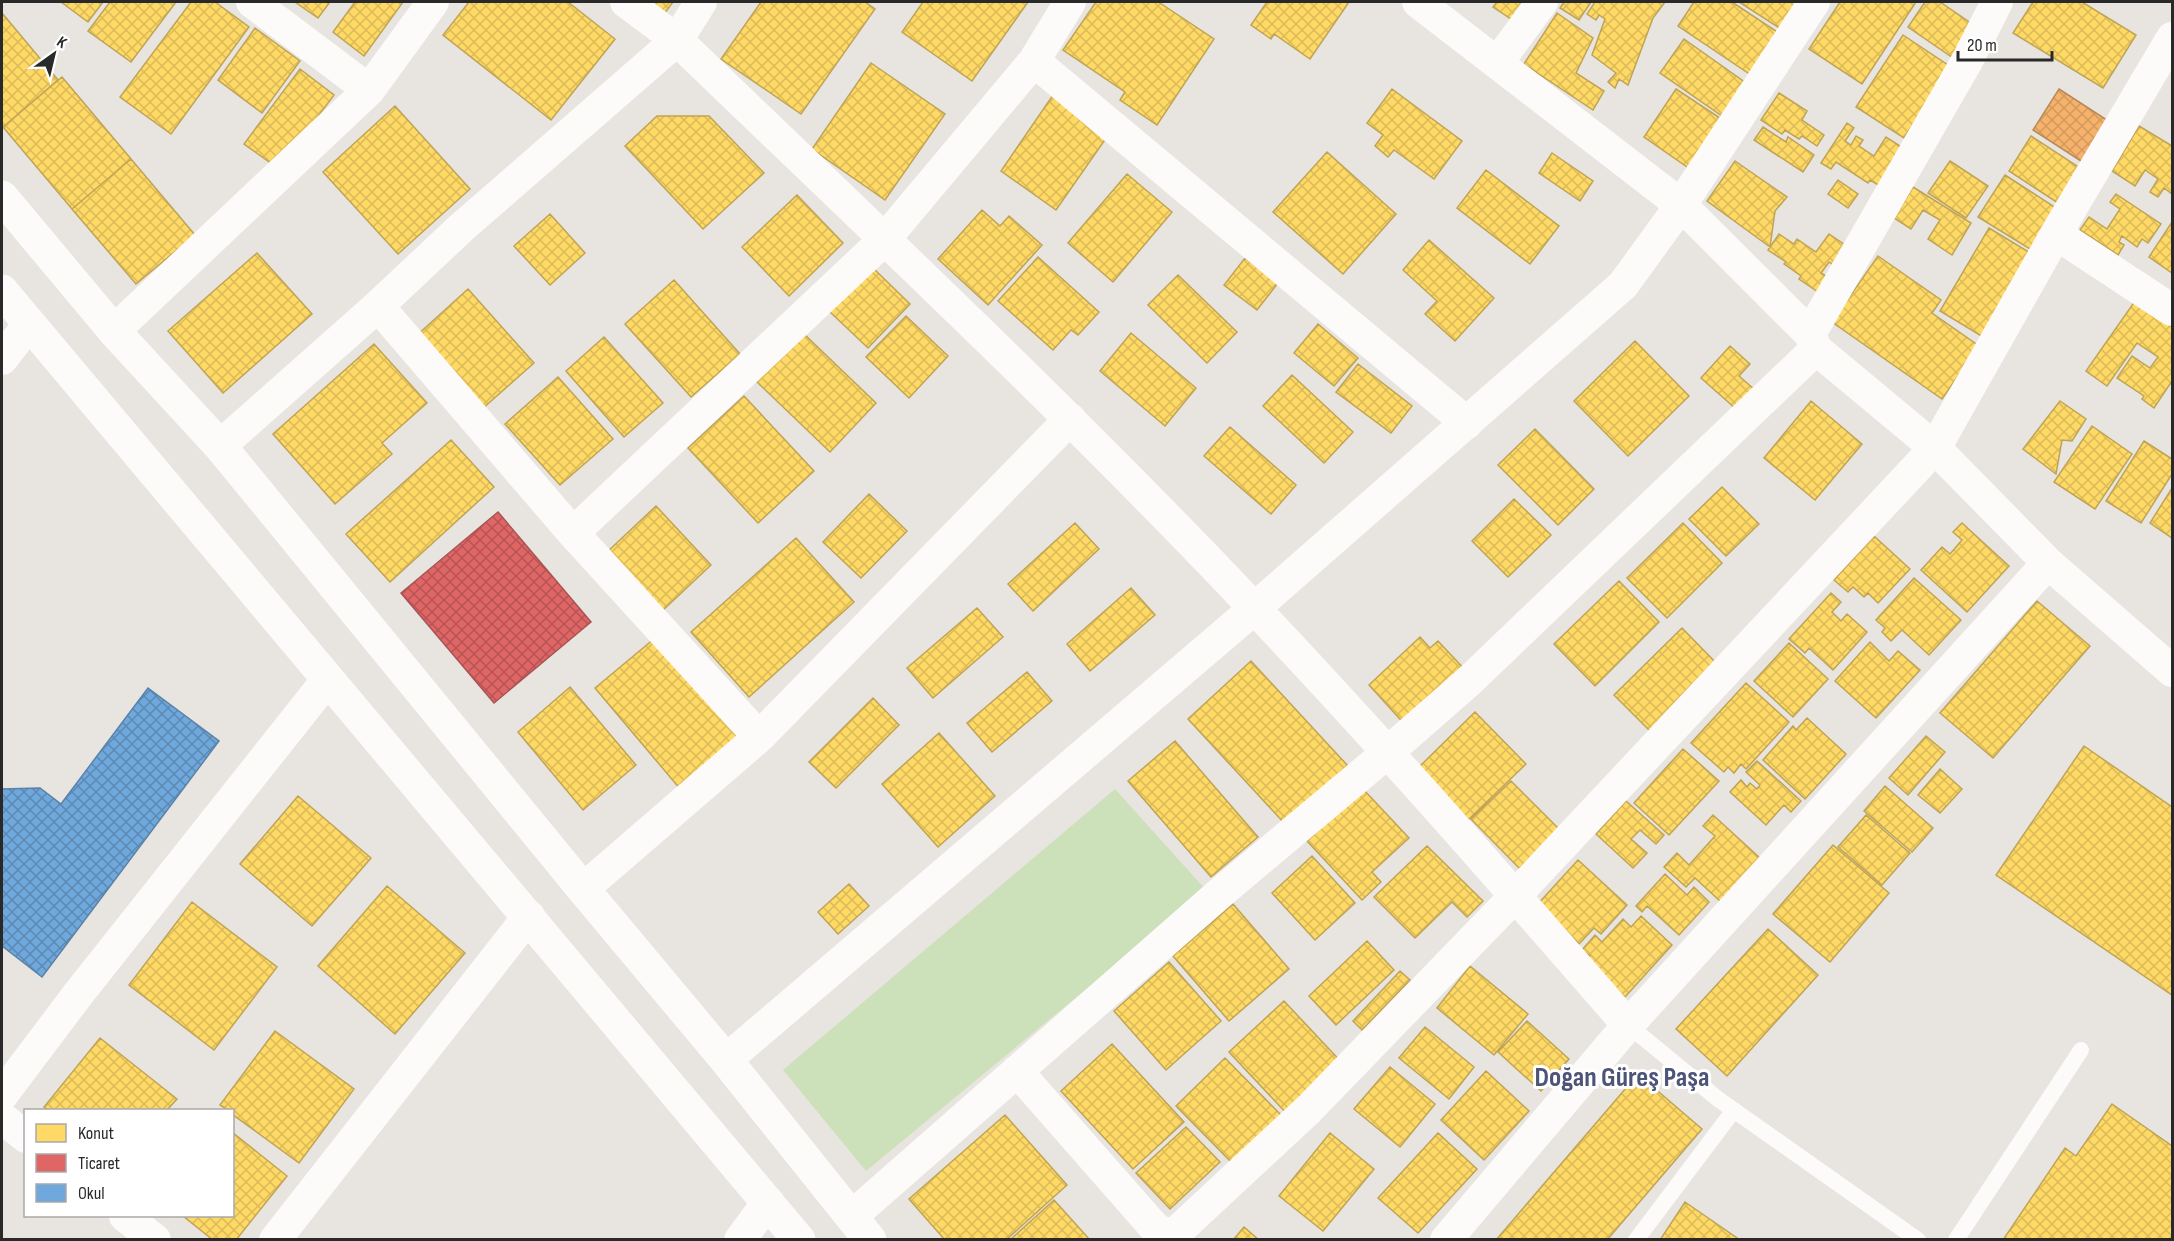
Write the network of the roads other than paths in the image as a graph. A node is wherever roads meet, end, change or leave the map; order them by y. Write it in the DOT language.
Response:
graph roads {
  1 [pos="252,2"];
  2 [pos="433,2"];
  3 [pos="626,2"];
  4 [pos="701,2"];
  5 [pos="1070,2"];
  6 [pos="1418,2"];
  7 [pos="1542,2"];
  8 [pos="1814,2"];
  9 [pos="1997,2"];
  10 [pos="2172,38"];
  11 [pos="677,40"];
  12 [pos="1034,61"];
  13 [pos="1498,62"];
  14 [pos="369,90"];
  15 [pos="2,197"];
  16 [pos="1681,205"];
  17 [pos="2056,234"];
  18 [pos="884,240"];
  19 [pos="2,291"];
  20 [pos="378,306"];
  21 [pos="2172,310"];
  22 [pos="29,324"];
  23 [pos="114,331"];
  24 [pos="1813,342"];
  25 [pos="2,359"];
  26 [pos="1070,419"];
  27 [pos="1467,423"];
  28 [pos="219,446"];
  29 [pos="1935,448"];
  30 [pos="573,533"];
  31 [pos="2048,563"];
  32 [pos="1255,608"];
  33 [pos="2172,671"];
  34 [pos="328,679"];
  35 [pos="759,736"];
  36 [pos="1388,752"];
  37 [pos="582,890"];
  38 [pos="1515,896"];
  39 [pos="529,916"];
  40 [pos="1628,1025"];
  41 [pos="2081,1050"];
  42 [pos="726,1060"];
  43 [pos="1017,1071"];
  44 [pos="2,1095"];
  45 [pos="1734,1110"];
  46 [pos="2,1118"];
  47 [pos="24,1135"];
  48 [pos="768,1202"];
  49 [pos="128,1217"];
  50 [pos="861,1228"];
  51 [pos="1169,1238"];
  52 [pos="155,1239"];
  53 [pos="275,1239"];
  54 [pos="740,1239"];
  55 [pos="799,1239"];
  56 [pos="1446,1239"];
  57 [pos="1636,1239"];
  58 [pos="1918,1239"];
  59 [pos="1956,1239"];
  1 -- 14 [label="street"];
  2 -- 14 [label="street"];
  3 -- 11 [label="street"];
  4 -- 11 [label="street"];
  5 -- 12 [label="street"];
  6 -- 13 [label="street"];
  7 -- 13 [label="street"];
  8 -- 16 [label="street"];
  9 -- 24 [label="street"];
  10 -- 17 [label="street"];
  11 -- 18 [label="street"];
  11 -- 20 [label="street"];
  12 -- 18 [label="street"];
  12 -- 27 [label="street"];
  13 -- 16 [label="street"];
  14 -- 23 [label="street"];
  15 -- 23 [label="main road"];
  16 -- 24 [label="street"];
  16 -- 27 [label="street"];
  17 -- 21 [label="street"];
  17 -- 29 [label="street"];
  18 -- 26 [label="street"];
  18 -- 30 [label="street"];
  19 -- 22 [label="main road"];
  20 -- 28 [label="street"];
  20 -- 30 [label="street"];
  22 -- 25 [label="street"];
  22 -- 34 [label="main road"];
  23 -- 28 [label="main road"];
  24 -- 29 [label="street"];
  24 -- 36 [label="street"];
  26 -- 32 [label="street"];
  26 -- 35 [label="street"];
  27 -- 32 [label="street"];
  28 -- 37 [label="main road"];
  29 -- 31 [label="street"];
  29 -- 38 [label="street"];
  30 -- 35 [label="street"];
  31 -- 33 [label="street"];
  31 -- 40 [label="street"];
  32 -- 36 [label="street"];
  32 -- 42 [label="street"];
  34 -- 39 [label="main road"];
  34 -- 44 [label="street"];
  35 -- 37 [label="street"];
  36 -- 38 [label="street"];
  36 -- 43 [label="street"];
  37 -- 42 [label="main road"];
  38 -- 40 [label="street"];
  38 -- 51 [label="street"];
  39 -- 48 [label="main road"];
  39 -- 53 [label="street"];
  40 -- 45 [label="lane"];
  40 -- 56 [label="street"];
  41 -- 59 [label="lane"];
  42 -- 50 [label="main road"];
  43 -- 50 [label="street"];
  43 -- 51 [label="street"];
  45 -- 57 [label="lane"];
  45 -- 58 [label="lane"];
  46 -- 47 [label="street"];
  48 -- 54 [label="street"];
  48 -- 55 [label="main road"];
  49 -- 52 [label="street"];
}
